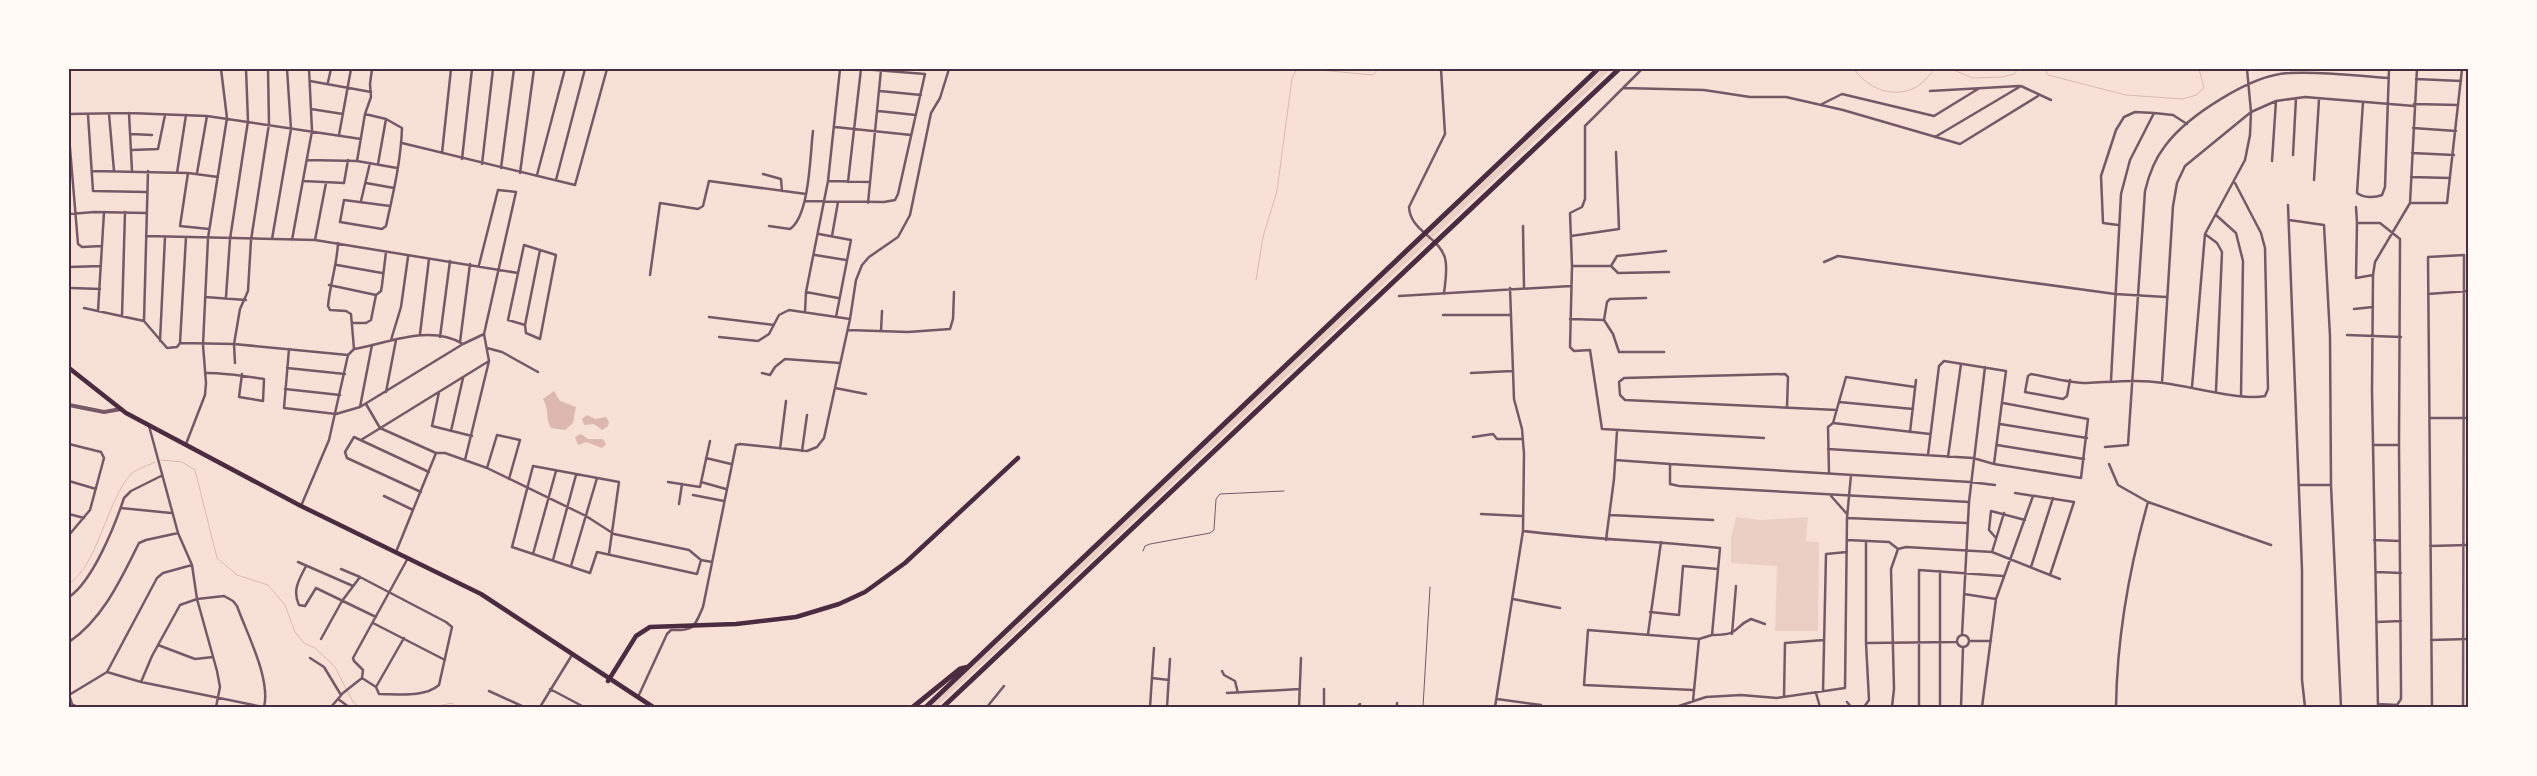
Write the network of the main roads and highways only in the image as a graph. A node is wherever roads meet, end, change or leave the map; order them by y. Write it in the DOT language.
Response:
graph roads {
  1 [pos="1598,69"];
  2 [pos="1619,69"];
  3 [pos="69,368"];
  4 [pos="1018,458"];
  5 [pos="971,666"];
  6 [pos="608,681"];
  7 [pos="653,707"];
  8 [pos="913,707"];
  9 [pos="926,707"];
  10 [pos="943,707"];
  1 -- 5 [label="highway"];
  2 -- 10 [label="highway"];
  3 -- 7 [label="main road"];
  4 -- 6 [label="main road"];
  5 -- 8 [label="highway"];
  5 -- 9 [label="highway"];
}
